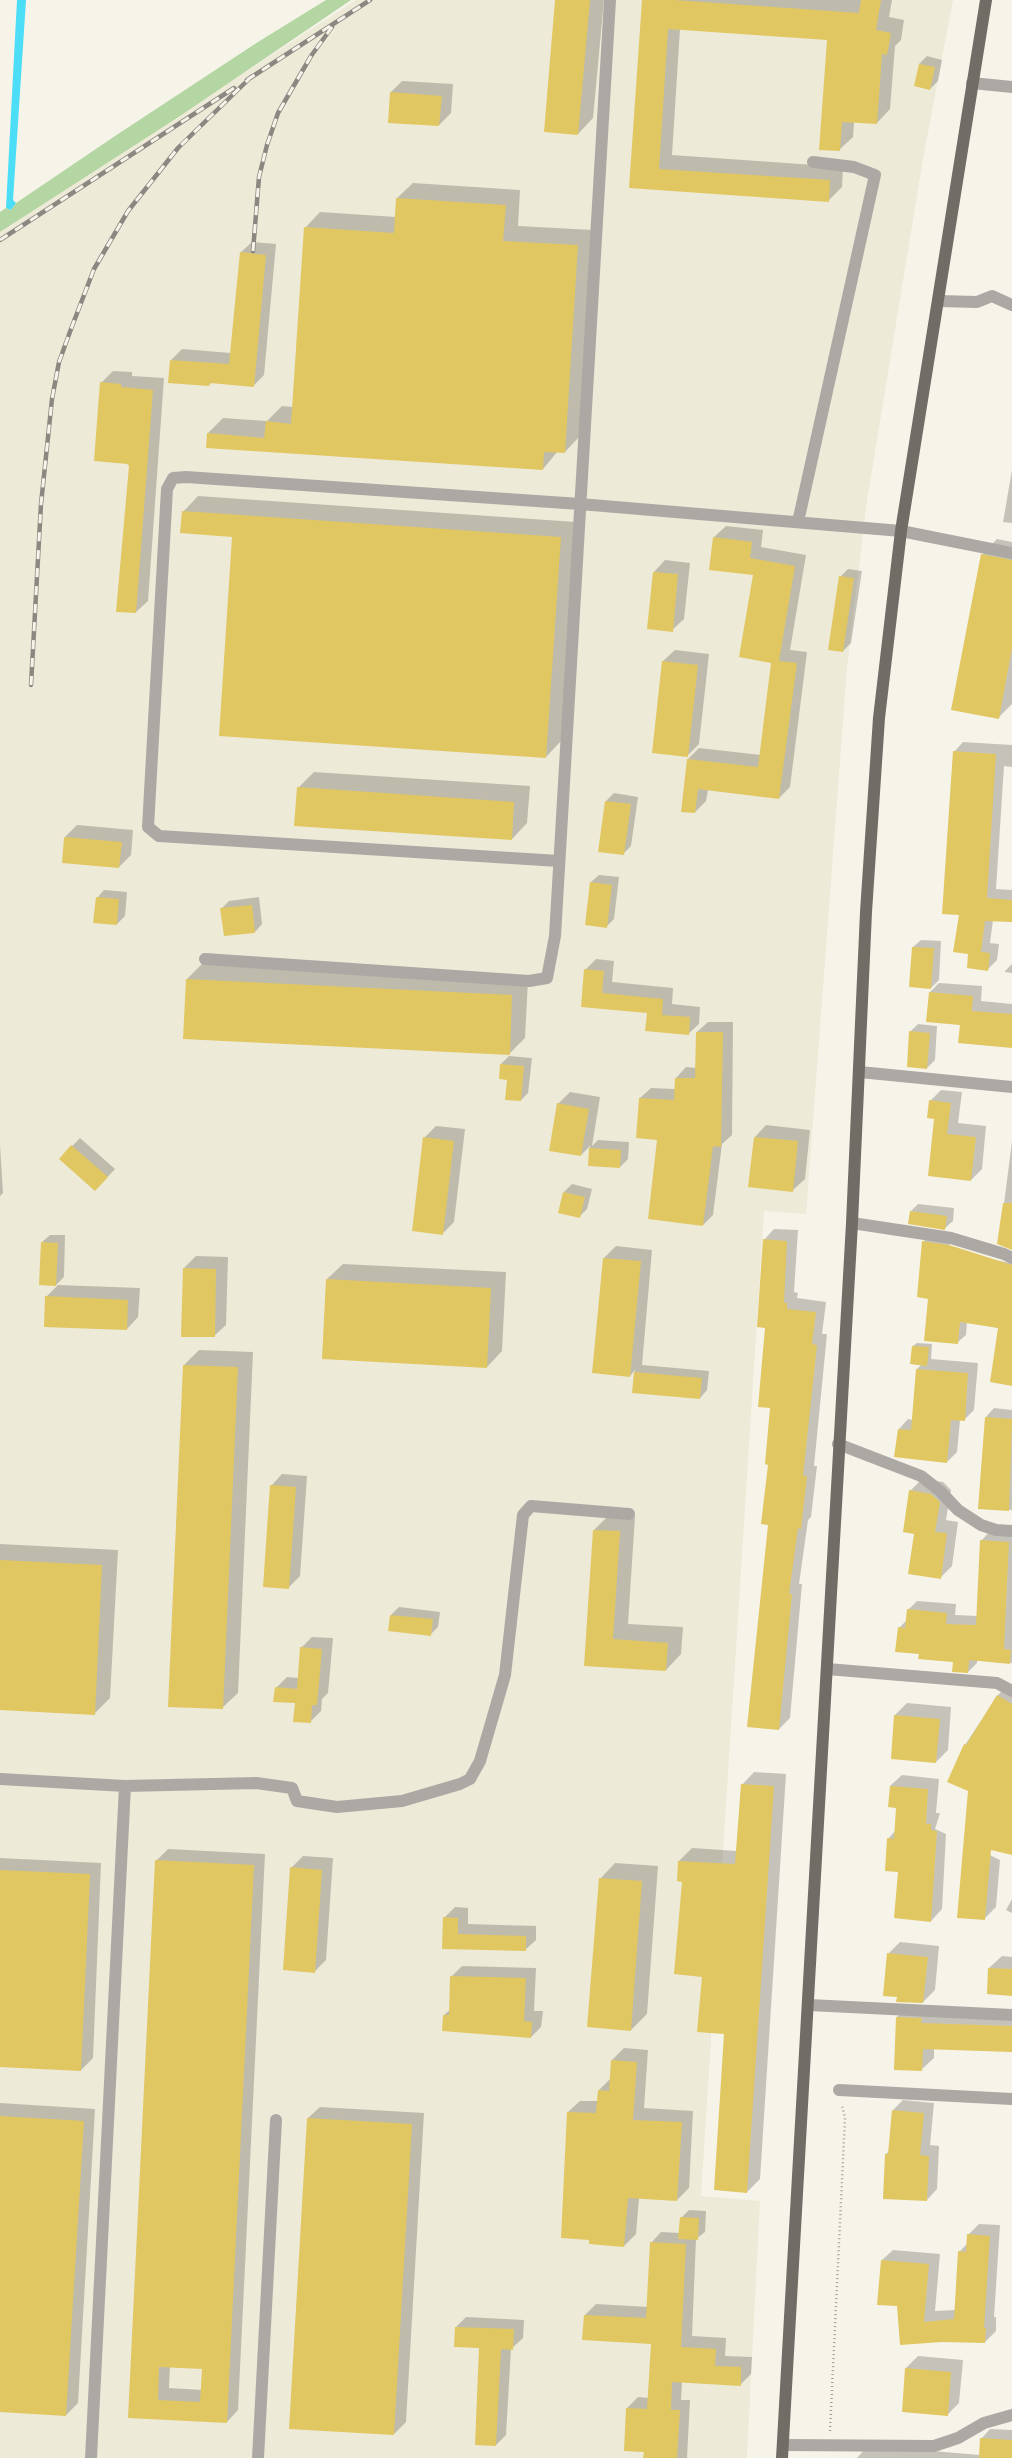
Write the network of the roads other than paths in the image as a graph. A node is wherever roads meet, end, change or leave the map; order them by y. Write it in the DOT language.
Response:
graph roads {
  1 [pos="610,0"];
  2 [pos="986,0"];
  3 [pos="972,84"];
  4 [pos="1012,88"];
  5 [pos="813,162"];
  6 [pos="938,301"];
  7 [pos="1012,305"];
  8 [pos="580,504"];
  9 [pos="798,522"];
  10 [pos="901,531"];
  11 [pos="1012,553"];
  12 [pos="559,862"];
  13 [pos="204,959"];
  14 [pos="860,1072"];
  15 [pos="1012,1087"];
  16 [pos="852,1224"];
  17 [pos="1012,1258"];
  18 [pos="838,1444"];
  19 [pos="629,1514"];
  20 [pos="1012,1531"];
  21 [pos="827,1669"];
  22 [pos="1012,1691"];
  23 [pos="0,1779"];
  24 [pos="125,1786"];
  25 [pos="809,2005"];
  26 [pos="1012,2015"];
  27 [pos="839,2090"];
  28 [pos="1012,2099"];
  29 [pos="276,2120"];
  30 [pos="1012,2414"];
  31 [pos="784,2445"];
  32 [pos="91,2458"];
  33 [pos="258,2458"];
  34 [pos="782,2458"];
  1 -- 8 [label="street"];
  2 -- 3 [label="main road"];
  3 -- 4 [label="street"];
  3 -- 6 [label="main road"];
  5 -- 9 [label="street"];
  6 -- 7 [label="street"];
  6 -- 10 [label="main road"];
  8 -- 9 [label="street"];
  8 -- 12 [label="street"];
  8 -- 12 [label="street"];
  9 -- 10 [label="street"];
  10 -- 11 [label="street"];
  10 -- 14 [label="main road"];
  12 -- 13 [label="street"];
  14 -- 15 [label="street"];
  14 -- 16 [label="main road"];
  16 -- 17 [label="street"];
  16 -- 18 [label="main road"];
  18 -- 20 [label="street"];
  18 -- 21 [label="main road"];
  19 -- 24 [label="street"];
  21 -- 22 [label="street"];
  21 -- 25 [label="main road"];
  23 -- 24 [label="street"];
  24 -- 32 [label="street"];
  25 -- 26 [label="street"];
  25 -- 31 [label="main road"];
  27 -- 28 [label="street"];
  29 -- 33 [label="street"];
  30 -- 31 [label="street"];
  31 -- 34 [label="main road"];
}
